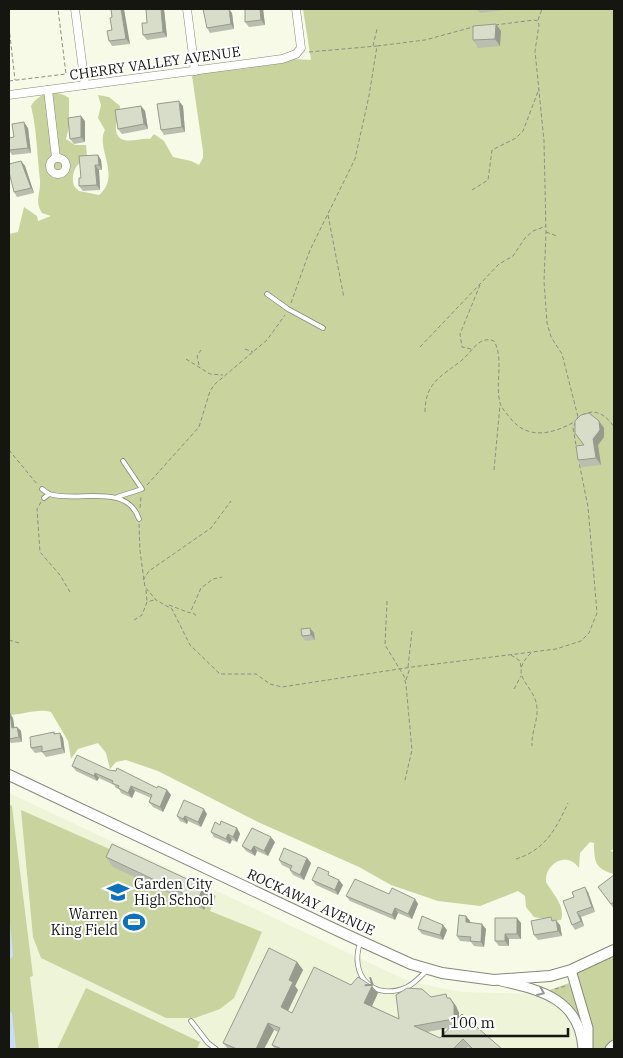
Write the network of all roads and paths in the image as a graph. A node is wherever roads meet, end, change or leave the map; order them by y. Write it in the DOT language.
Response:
graph roads {
  1 [pos="58,9"];
  2 [pos="75,9"];
  3 [pos="187,9"];
  4 [pos="296,9"];
  5 [pos="542,9"];
  6 [pos="538,21"];
  7 [pos="490,25"];
  8 [pos="480,26"];
  9 [pos="9,28"];
  10 [pos="377,29"];
  11 [pos="380,45"];
  12 [pos="373,46"];
  13 [pos="316,52"];
  14 [pos="13,65"];
  15 [pos="9,66"];
  16 [pos="195,71"];
  17 [pos="15,81"];
  18 [pos="9,82"];
  19 [pos="85,85"];
  20 [pos="539,89"];
  21 [pos="48,90"];
  22 [pos="9,95"];
  23 [pos="56,158"];
  24 [pos="472,190"];
  25 [pos="328,214"];
  26 [pos="546,226"];
  27 [pos="546,232"];
  28 [pos="557,236"];
  29 [pos="481,283"];
  30 [pos="267,294"];
  31 [pos="344,298"];
  32 [pos="288,310"];
  33 [pos="323,328"];
  34 [pos="420,347"];
  35 [pos="245,349"];
  36 [pos="472,349"];
  37 [pos="201,350"];
  38 [pos="254,352"];
  39 [pos="186,359"];
  40 [pos="199,365"];
  41 [pos="224,375"];
  42 [pos="500,404"];
  43 [pos="425,412"];
  44 [pos="578,417"];
  45 [pos="574,422"];
  46 [pos="614,427"];
  47 [pos="9,450"];
  48 [pos="123,461"];
  49 [pos="494,470"];
  50 [pos="42,489"];
  51 [pos="142,489"];
  52 [pos="49,494"];
  53 [pos="117,497"];
  54 [pos="44,498"];
  55 [pos="231,501"];
  56 [pos="139,519"];
  57 [pos="222,577"];
  58 [pos="143,580"];
  59 [pos="146,590"];
  60 [pos="70,592"];
  61 [pos="156,600"];
  62 [pos="387,601"];
  63 [pos="147,602"];
  64 [pos="164,603"];
  65 [pos="192,612"];
  66 [pos="198,617"];
  67 [pos="134,620"];
  68 [pos="412,632"];
  69 [pos="9,640"];
  70 [pos="19,643"];
  71 [pos="532,652"];
  72 [pos="511,655"];
  73 [pos="522,667"];
  74 [pos="409,668"];
  75 [pos="400,669"];
  76 [pos="522,674"];
  77 [pos="406,684"];
  78 [pos="514,689"];
  79 [pos="532,746"];
  80 [pos="9,776"];
  81 [pos="405,780"];
  82 [pos="568,803"];
  83 [pos="516,859"];
  84 [pos="361,941"];
  85 [pos="614,950"];
  86 [pos="428,969"];
  87 [pos="571,970"];
  88 [pos="494,980"];
  89 [pos="569,985"];
  90 [pos="552,990"];
  91 [pos="191,1021"];
  92 [pos="614,1045"];
  93 [pos="216,1049"];
  94 [pos="583,1049"];
  95 [pos="588,1049"];
  96 [pos="610,1049"];
  1 -- 17 [label="path"];
  2 -- 19 [label="street"];
  3 -- 16 [label="street"];
  4 -- 16 [label="street, CHERRY VALLEY AVENUE"];
  5 -- 6 [label="path"];
  6 -- 7 [label="path"];
  6 -- 20 [label="path"];
  8 -- 11 [label="path"];
  9 -- 14 [label="path"];
  10 -- 12 [label="path"];
  11 -- 12 [label="path"];
  11 -- 25 [label="path"];
  12 -- 13 [label="path"];
  14 -- 15 [label="path"];
  14 -- 17 [label="path"];
  16 -- 19 [label="street, CHERRY VALLEY AVENUE"];
  17 -- 18 [label="path"];
  19 -- 21 [label="street, CHERRY VALLEY AVENUE"];
  20 -- 24 [label="path"];
  20 -- 26 [label="path"];
  21 -- 22 [label="street, CHERRY VALLEY AVENUE"];
  21 -- 23 [label="street"];
  25 -- 31 [label="path"];
  25 -- 32 [label="path"];
  26 -- 27 [label="path"];
  26 -- 29 [label="path"];
  27 -- 28 [label="path"];
  27 -- 44 [label="path"];
  29 -- 34 [label="path"];
  29 -- 36 [label="path"];
  30 -- 32 [label="lane"];
  32 -- 33 [label="lane"];
  32 -- 38 [label="path"];
  35 -- 38 [label="path"];
  36 -- 42 [label="path"];
  36 -- 43 [label="path"];
  37 -- 40 [label="path"];
  38 -- 41 [label="path"];
  39 -- 40 [label="path"];
  40 -- 41 [label="path"];
  41 -- 51 [label="path"];
  42 -- 45 [label="path"];
  42 -- 49 [label="path"];
  44 -- 45 [label="path"];
  44 -- 46 [label="path"];
  45 -- 71 [label="path"];
  47 -- 50 [label="path"];
  48 -- 51 [label="lane"];
  50 -- 52 [label="lane"];
  51 -- 53 [label="lane"];
  51 -- 56 [label="path"];
  52 -- 53 [label="lane"];
  52 -- 54 [label="lane"];
  53 -- 56 [label="lane"];
  54 -- 60 [label="path"];
  55 -- 58 [label="path"];
  56 -- 58 [label="path"];
  57 -- 65 [label="path"];
  58 -- 59 [label="path"];
  59 -- 61 [label="path"];
  59 -- 63 [label="path"];
  61 -- 63 [label="path"];
  61 -- 64 [label="path"];
  62 -- 75 [label="path"];
  63 -- 67 [label="path"];
  64 -- 65 [label="path"];
  64 -- 75 [label="path"];
  65 -- 66 [label="path"];
  68 -- 74 [label="path"];
  69 -- 70 [label="path"];
  71 -- 72 [label="path"];
  71 -- 73 [label="path"];
  72 -- 73 [label="path"];
  72 -- 74 [label="path"];
  73 -- 76 [label="path"];
  74 -- 75 [label="path"];
  74 -- 77 [label="path"];
  75 -- 77 [label="path"];
  76 -- 78 [label="path"];
  76 -- 79 [label="path"];
  77 -- 81 [label="path"];
  80 -- 84 [label="main road, ROCKAWAY AVENUE"];
  82 -- 83 [label="path"];
  84 -- 86 [label="main road, ROCKAWAY AVENUE"];
  84 -- 86 [label="lane, one-way"];
  85 -- 87 [label="main road, ROCKAWAY AVENUE"];
  86 -- 88 [label="main road, ROCKAWAY AVENUE"];
  87 -- 88 [label="main road, ROCKAWAY AVENUE"];
  87 -- 95 [label="street"];
  88 -- 94 [label="street, one-way"];
  89 -- 90 [label="path"];
  91 -- 93 [label="lane"];
  92 -- 96 [label="street"];
}
